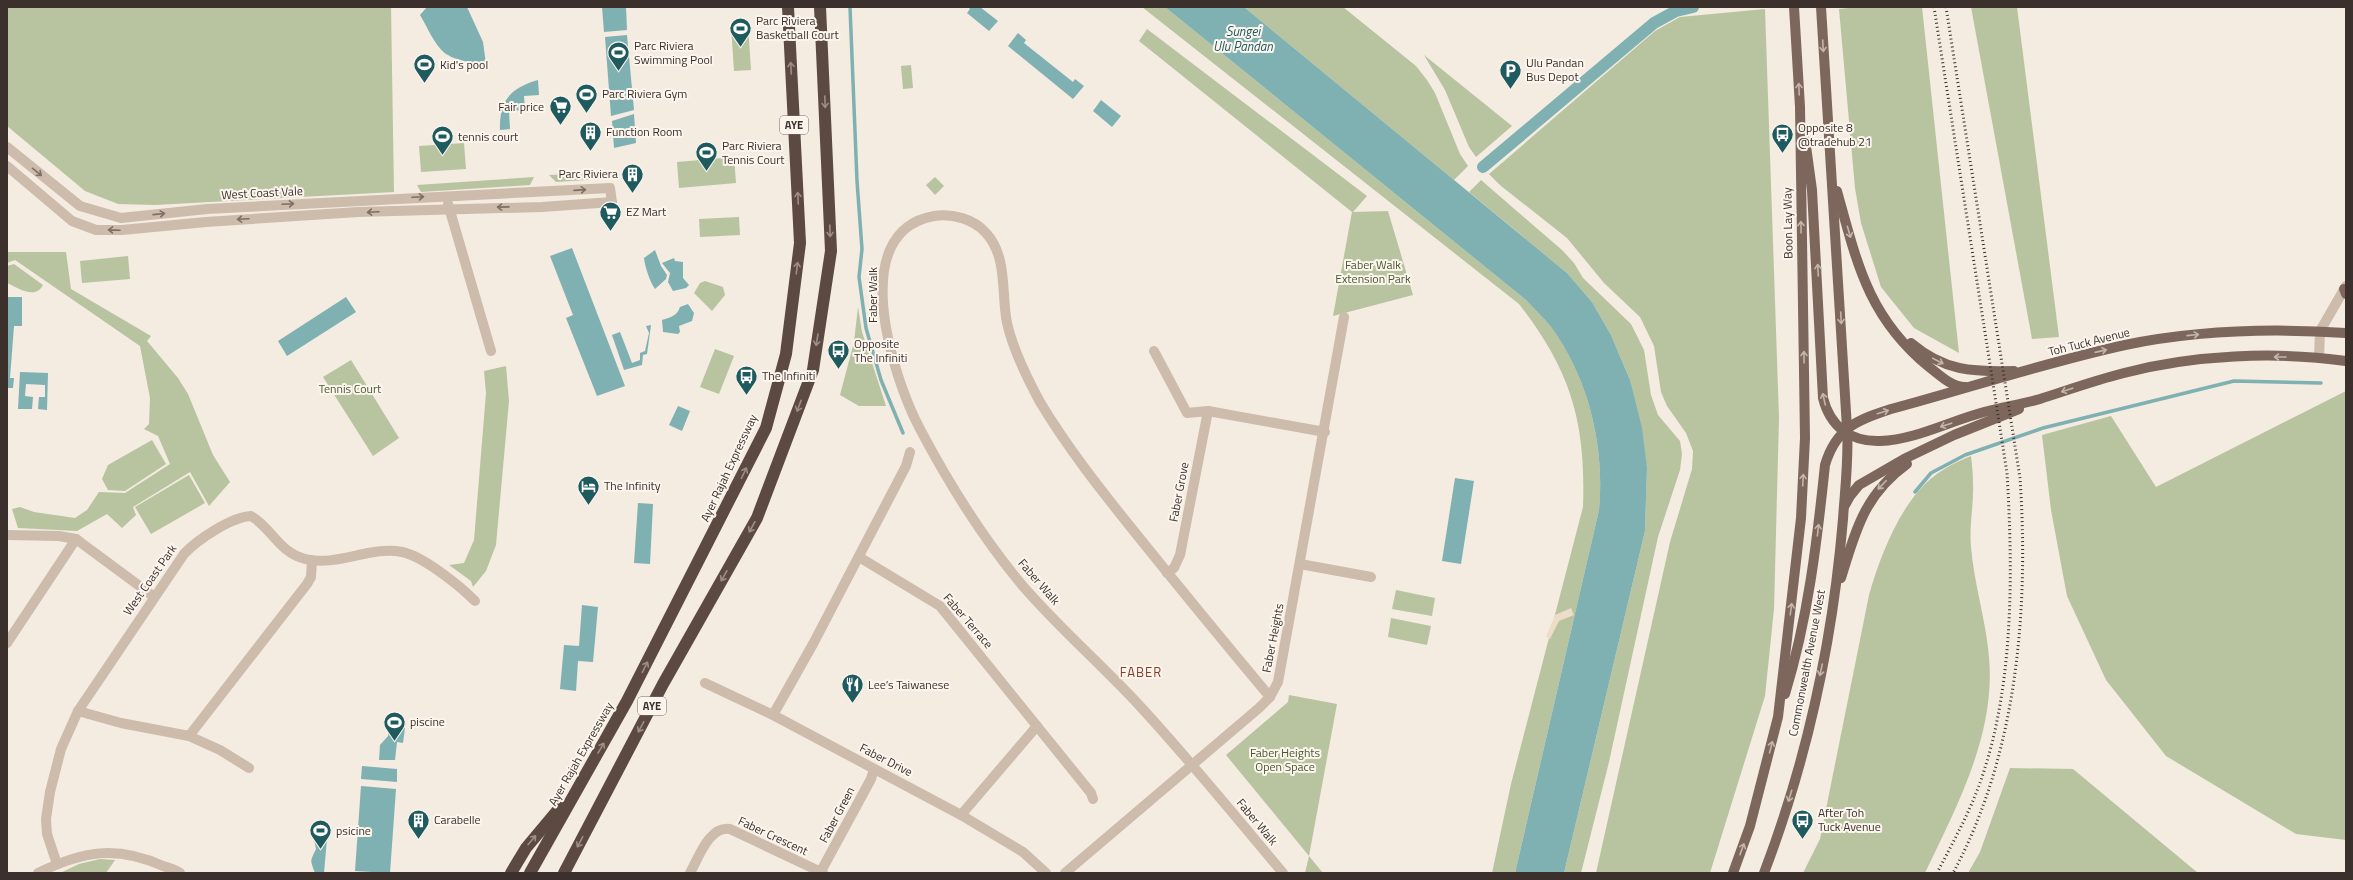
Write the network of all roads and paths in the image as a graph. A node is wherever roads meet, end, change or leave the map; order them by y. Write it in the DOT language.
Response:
graph roads {
  1 [pos="788,7"];
  2 [pos="820,7"];
  3 [pos="1794,7"];
  4 [pos="1821,7"];
  5 [pos="1800,107"];
  6 [pos="7,147"];
  7 [pos="7,166"];
  8 [pos="1830,168"];
  9 [pos="541,192"];
  10 [pos="445,196"];
  11 [pos="542,207"];
  12 [pos="449,208"];
  13 [pos="2345,290"];
  14 [pos="1344,317"];
  15 [pos="1886,320"];
  16 [pos="2320,332"];
  17 [pos="2346,333"];
  18 [pos="492,351"];
  19 [pos="1154,351"];
  20 [pos="2319,357"];
  21 [pos="2346,360"];
  22 [pos="2028,371"];
  23 [pos="1978,385"];
  24 [pos="2039,399"];
  25 [pos="1208,411"];
  26 [pos="1846,431"];
  27 [pos="1324,432"];
  28 [pos="1805,438"];
  29 [pos="1935,444"];
  30 [pos="910,452"];
  31 [pos="1843,508"];
  32 [pos="7,534"];
  33 [pos="76,539"];
  34 [pos="859,557"];
  35 [pos="312,560"];
  36 [pos="1300,564"];
  37 [pos="1167,573"];
  38 [pos="1371,577"];
  39 [pos="153,596"];
  40 [pos="475,601"];
  41 [pos="1834,603"];
  42 [pos="7,643"];
  43 [pos="706,682"];
  44 [pos="1270,697"];
  45 [pos="78,711"];
  46 [pos="773,715"];
  47 [pos="1778,717"];
  48 [pos="1037,726"];
  49 [pos="189,736"];
  50 [pos="249,768"];
  51 [pos="874,769"];
  52 [pos="581,782"];
  53 [pos="1093,799"];
  54 [pos="961,815"];
  55 [pos="57,864"];
  56 [pos="172,871"];
  57 [pos="38,873"];
  58 [pos="511,873"];
  59 [pos="530,873"];
  60 [pos="564,873"];
  61 [pos="690,873"];
  62 [pos="821,873"];
  63 [pos="1046,873"];
  64 [pos="1066,873"];
  65 [pos="1282,873"];
  66 [pos="1733,873"];
  67 [pos="1764,873"];
  52 -- 1 [label="highway, Ayer Rajah Expressway / AYE, one-way"];
  2 -- 60 [label="highway, AYE, one-way"];
  5 -- 3 [label="main road, Boon Lay Way, one-way"];
  4 -- 8 [label="main road, one-way"];
  26 -- 5 [label="main road, one-way"];
  28 -- 5 [label="main road, Boon Lay Way, one-way"];
  6 -- 10 [label="street, West Coast Vale, one-way"];
  12 -- 7 [label="street, West Coast Vale, one-way"];
  8 -- 15 [label="main road, one-way"];
  8 -- 26 [label="main road, one-way"];
  9 -- 10 [label="street, West Coast Vale"];
  9 -- 11 [label="street"];
  9 -- 11 [label="street, West Coast Vale, one-way"];
  10 -- 12 [label="street"];
  11 -- 12 [label="street, West Coast Vale, one-way"];
  12 -- 18 [label="street"];
  13 -- 16 [label="street"];
  14 -- 27 [label="street, Faber Heights"];
  15 -- 22 [label="main road, one-way"];
  15 -- 23 [label="main road"];
  16 -- 17 [label="main road, Toh Tuck Avenue"];
  16 -- 20 [label="street"];
  22 -- 16 [label="main road, Toh Tuck Avenue, one-way"];
  19 -- 25 [label="street"];
  20 -- 21 [label="main road"];
  20 -- 24 [label="main road, one-way"];
  22 -- 23 [label="main road, Toh Tuck Avenue"];
  26 -- 23 [label="main road, Toh Tuck Avenue, one-way"];
  24 -- 26 [label="main road, one-way"];
  24 -- 29 [label="main road"];
  25 -- 27 [label="street"];
  25 -- 37 [label="street, Faber Grove"];
  26 -- 31 [label="main road, Commonwealth Avenue West"];
  47 -- 26 [label="main road, one-way"];
  27 -- 36 [label="street, Faber Heights"];
  47 -- 28 [label="main road, Commonwealth Avenue West, one-way"];
  29 -- 31 [label="main road"];
  29 -- 41 [label="main road, one-way"];
  30 -- 34 [label="street"];
  31 -- 41 [label="main road, Commonwealth Avenue West"];
  32 -- 33 [label="street"];
  33 -- 39 [label="street"];
  33 -- 42 [label="street"];
  34 -- 46 [label="street"];
  34 -- 48 [label="street, Faber Terrace"];
  35 -- 39 [label="street, West Coast Park"];
  35 -- 40 [label="street, West Coast Park"];
  35 -- 49 [label="street"];
  36 -- 38 [label="street"];
  36 -- 44 [label="street, Faber Heights"];
  37 -- 44 [label="street, Faber Walk"];
  37 -- 65 [label="street, Faber Walk"];
  39 -- 45 [label="street, West Coast Park"];
  41 -- 67 [label="main road, Commonwealth Avenue West, one-way"];
  43 -- 46 [label="street, Faber Drive"];
  44 -- 64 [label="street, Faber Heights"];
  45 -- 49 [label="street"];
  45 -- 55 [label="street, West Coast Park"];
  46 -- 51 [label="street, Faber Drive"];
  66 -- 47 [label="main road, Commonwealth Avenue West, one-way"];
  48 -- 53 [label="street, Faber Terrace"];
  48 -- 54 [label="street"];
  49 -- 50 [label="street"];
  51 -- 54 [label="street, Faber Drive"];
  51 -- 62 [label="street, Faber Green"];
  58 -- 52 [label="highway, one-way"];
  52 -- 59 [label="highway, Ayer Rajah Expressway / AYE"];
  54 -- 63 [label="street, Faber Drive"];
  55 -- 56 [label="street"];
  55 -- 57 [label="street"];
  61 -- 62 [label="street, Faber Crescent"];
}
